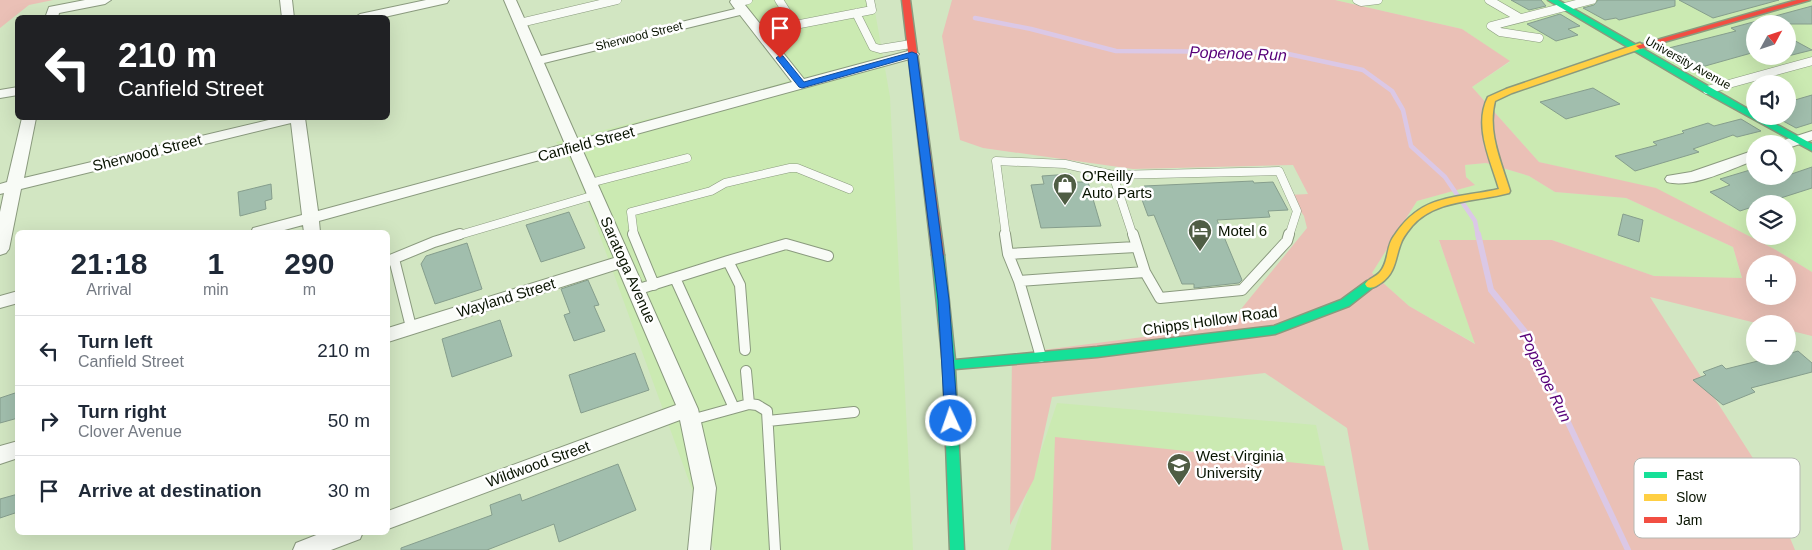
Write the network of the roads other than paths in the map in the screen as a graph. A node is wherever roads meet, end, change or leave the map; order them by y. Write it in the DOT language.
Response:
graph roads {
  1 [pos="105,0"];
  2 [pos="286,0"];
  3 [pos="443,0"];
  4 [pos="510,0"];
  5 [pos="617,0"];
  6 [pos="779,0"];
  7 [pos="870,0"];
  8 [pos="906,0"];
  9 [pos="1357,0"];
  10 [pos="1378,0"];
  11 [pos="1489,0"];
  12 [pos="1552,0"];
  13 [pos="1592,0"];
  14 [pos="1806,0"];
  15 [pos="740,3"];
  16 [pos="1564,7"];
  17 [pos="856,13"];
  18 [pos="52,14"];
  19 [pos="288,15"];
  20 [pos="374,15"];
  21 [pos="1520,18"];
  22 [pos="520,24"];
  23 [pos="1539,38"];
  24 [pos="1633,48"];
  25 [pos="912,49"];
  26 [pos="536,61"];
  27 [pos="1812,61"];
  28 [pos="802,85"];
  29 [pos="1707,90"];
  30 [pos="15,91"];
  31 [pos="0,94"];
  32 [pos="28,120"];
  33 [pos="285,120"];
  34 [pos="298,120"];
  35 [pos="1799,139"];
  36 [pos="574,148"];
  37 [pos="1812,148"];
  38 [pos="687,158"];
  39 [pos="1746,158"];
  40 [pos="1113,175"];
  41 [pos="1673,179"];
  42 [pos="7,187"];
  43 [pos="592,189"];
  44 [pos="849,189"];
  45 [pos="311,226"];
  46 [pos="276,230"];
  47 [pos="1136,247"];
  48 [pos="0,249"];
  49 [pos="1008,254"];
  50 [pos="828,256"];
  51 [pos="391,260"];
  52 [pos="624,261"];
  53 [pos="728,262"];
  54 [pos="1145,272"];
  55 [pos="675,278"];
  56 [pos="1020,281"];
  57 [pos="654,284"];
  58 [pos="636,290"];
  59 [pos="15,298"];
  60 [pos="0,302"];
  61 [pos="411,327"];
  62 [pos="390,333"];
  63 [pos="745,350"];
  64 [pos="1041,357"];
  65 [pos="949,365"];
  66 [pos="746,372"];
  67 [pos="749,404"];
  68 [pos="734,408"];
  69 [pos="854,412"];
  70 [pos="690,415"];
  71 [pos="768,421"];
  72 [pos="15,450"];
  73 [pos="0,455"];
  74 [pos="390,519"];
  75 [pos="348,538"];
  76 [pos="304,550"];
  77 [pos="699,550"];
  78 [pos="774,550"];
  79 [pos="957,550"];
  1 -- 18 [label="street"];
  2 -- 19 [label="street"];
  3 -- 20 [label="street"];
  4 -- 22 [label="street, Saratoga Avenue"];
  5 -- 22 [label="lane"];
  6 -- 17 [label="lane"];
  7 -- 17 [label="lane"];
  8 -- 25 [label="street"];
  9 -- 10 [label="lane"];
  11 -- 21 [label="lane"];
  12 -- 16 [label="street, University Avenue"];
  13 -- 16 [label="lane"];
  14 -- 24 [label="street"];
  15 -- 26 [label="street, Sherwood Street"];
  15 -- 28 [label="street"];
  16 -- 21 [label="lane"];
  16 -- 24 [label="street, University Avenue"];
  17 -- 25 [label="lane"];
  21 -- 23 [label="lane"];
  22 -- 26 [label="street, Saratoga Avenue"];
  24 -- 29 [label="street, University Avenue"];
  24 -- 64 [label="street, Chipps Hollow Road"];
  25 -- 28 [label="street, Canfield Street"];
  25 -- 65 [label="street"];
  26 -- 36 [label="street, Saratoga Avenue"];
  27 -- 29 [label="lane"];
  28 -- 36 [label="street, Canfield Street"];
  29 -- 35 [label="street, University Avenue"];
  30 -- 31 [label="street"];
  32 -- 42 [label="street"];
  33 -- 42 [label="street, Sherwood Street"];
  34 -- 45 [label="street"];
  35 -- 37 [label="street, University Avenue"];
  36 -- 43 [label="street, Saratoga Avenue"];
  36 -- 45 [label="street, Canfield Street"];
  38 -- 43 [label="lane"];
  39 -- 41 [label="street"];
  40 -- 47 [label="lane"];
  40 -- 49 [label="lane"];
  40 -- 54 [label="lane"];
  42 -- 48 [label="street"];
  43 -- 51 [label="lane"];
  43 -- 52 [label="street, Saratoga Avenue"];
  44 -- 57 [label="lane"];
  45 -- 46 [label="street, Canfield Street"];
  47 -- 49 [label="lane"];
  47 -- 54 [label="lane"];
  49 -- 56 [label="lane"];
  50 -- 53 [label="lane"];
  51 -- 61 [label="lane"];
  52 -- 58 [label="street, Saratoga Avenue"];
  52 -- 61 [label="street, Wayland Street"];
  53 -- 55 [label="lane"];
  53 -- 63 [label="lane"];
  54 -- 56 [label="lane"];
  55 -- 57 [label="lane"];
  55 -- 68 [label="lane"];
  56 -- 64 [label="lane"];
  57 -- 58 [label="lane"];
  58 -- 70 [label="street, Saratoga Avenue"];
  59 -- 60 [label="street"];
  61 -- 62 [label="street, Wayland Street"];
  64 -- 65 [label="street, Chipps Hollow Road"];
  65 -- 79 [label="street"];
  66 -- 67 [label="lane"];
  67 -- 68 [label="lane"];
  67 -- 71 [label="lane"];
  68 -- 70 [label="lane"];
  69 -- 71 [label="lane"];
  70 -- 74 [label="street, Wildwood Street"];
  70 -- 77 [label="street, Saratoga Avenue"];
  71 -- 78 [label="lane"];
  72 -- 73 [label="street"];
  75 -- 76 [label="street"];
}
